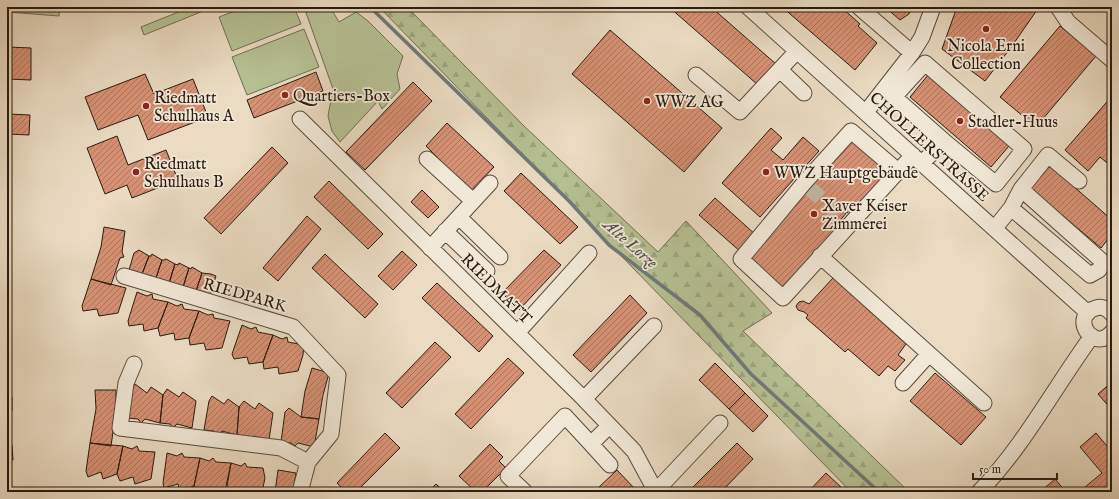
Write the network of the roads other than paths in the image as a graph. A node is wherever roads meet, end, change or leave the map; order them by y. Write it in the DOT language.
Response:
graph roads {
  1 [pos="748,7"];
  2 [pos="859,7"];
  3 [pos="933,7"];
  4 [pos="1058,7"];
  5 [pos="797,51"];
  6 [pos="912,53"];
  7 [pos="1112,60"];
  8 [pos="780,70"];
  9 [pos="696,75"];
  10 [pos="804,93"];
  11 [pos="866,112"];
  12 [pos="300,119"];
  13 [pos="944,141"];
  14 [pos="427,159"];
  15 [pos="917,159"];
  16 [pos="898,171"];
  17 [pos="1079,181"];
  18 [pos="490,183"];
  19 [pos="1021,189"];
  20 [pos="473,201"];
  21 [pos="1011,208"];
  22 [pos="459,216"];
  23 [pos="995,228"];
  24 [pos="445,231"];
  25 [pos="430,248"];
  26 [pos="589,253"];
  27 [pos="820,256"];
  28 [pos="500,257"];
  29 [pos="487,271"];
  30 [pos="124,276"];
  31 [pos="1111,309"];
  32 [pos="1088,313"];
  33 [pos="654,326"];
  34 [pos="516,333"];
  35 [pos="1112,333"];
  36 [pos="1092,336"];
  37 [pos="929,354"];
  38 [pos="134,364"];
  39 [pos="903,383"];
  40 [pos="584,399"];
  41 [pos="984,403"];
  42 [pos="720,423"];
  43 [pos="609,426"];
  44 [pos="591,444"];
  45 [pos="308,462"];
  46 [pos="610,465"];
  47 [pos="656,491"];
  48 [pos="300,492"];
  49 [pos="525,492"];
  50 [pos="979,492"];
  1 -- 5 [label="street, CHOLLERSTRASSE"];
  2 -- 6 [label="street"];
  3 -- 6 [label="street"];
  4 -- 7 [label="street"];
  5 -- 8 [label="street"];
  5 -- 11 [label="street, CHOLLERSTRASSE"];
  6 -- 11 [label="street"];
  8 -- 9 [label="street"];
  8 -- 10 [label="street"];
  11 -- 15 [label="street, CHOLLERSTRASSE"];
  12 -- 25 [label="street, RIEDMATT"];
  13 -- 13 [label="street"];
  13 -- 15 [label="street"];
  14 -- 20 [label="street"];
  15 -- 16 [label="street"];
  15 -- 23 [label="street, CHOLLERSTRASSE"];
  16 -- 27 [label="street"];
  16 -- 27 [label="street"];
  17 -- 19 [label="street"];
  18 -- 20 [label="street"];
  19 -- 21 [label="street"];
  19 -- 21 [label="street"];
  20 -- 22 [label="street"];
  21 -- 23 [label="street"];
  22 -- 24 [label="street"];
  22 -- 28 [label="street"];
  23 -- 32 [label="street, CHOLLERSTRASSE"];
  24 -- 25 [label="street"];
  24 -- 29 [label="street"];
  25 -- 34 [label="street, RIEDMATT"];
  26 -- 34 [label="street"];
  27 -- 37 [label="street"];
  30 -- 45 [label="street, RIEDPARK"];
  31 -- 32 [label="street"];
  32 -- 36 [label="street"];
  33 -- 40 [label="street"];
  34 -- 40 [label="street, RIEDMATT"];
  35 -- 36 [label="street"];
  36 -- 50 [label="street"];
  37 -- 39 [label="street"];
  37 -- 41 [label="street"];
  38 -- 45 [label="street"];
  40 -- 43 [label="street, RIEDMATT"];
  42 -- 47 [label="street"];
  43 -- 44 [label="street"];
  43 -- 47 [label="street, RIEDMATT"];
  44 -- 46 [label="street"];
  44 -- 49 [label="street"];
  45 -- 48 [label="street, RIEDPARK"];
}
